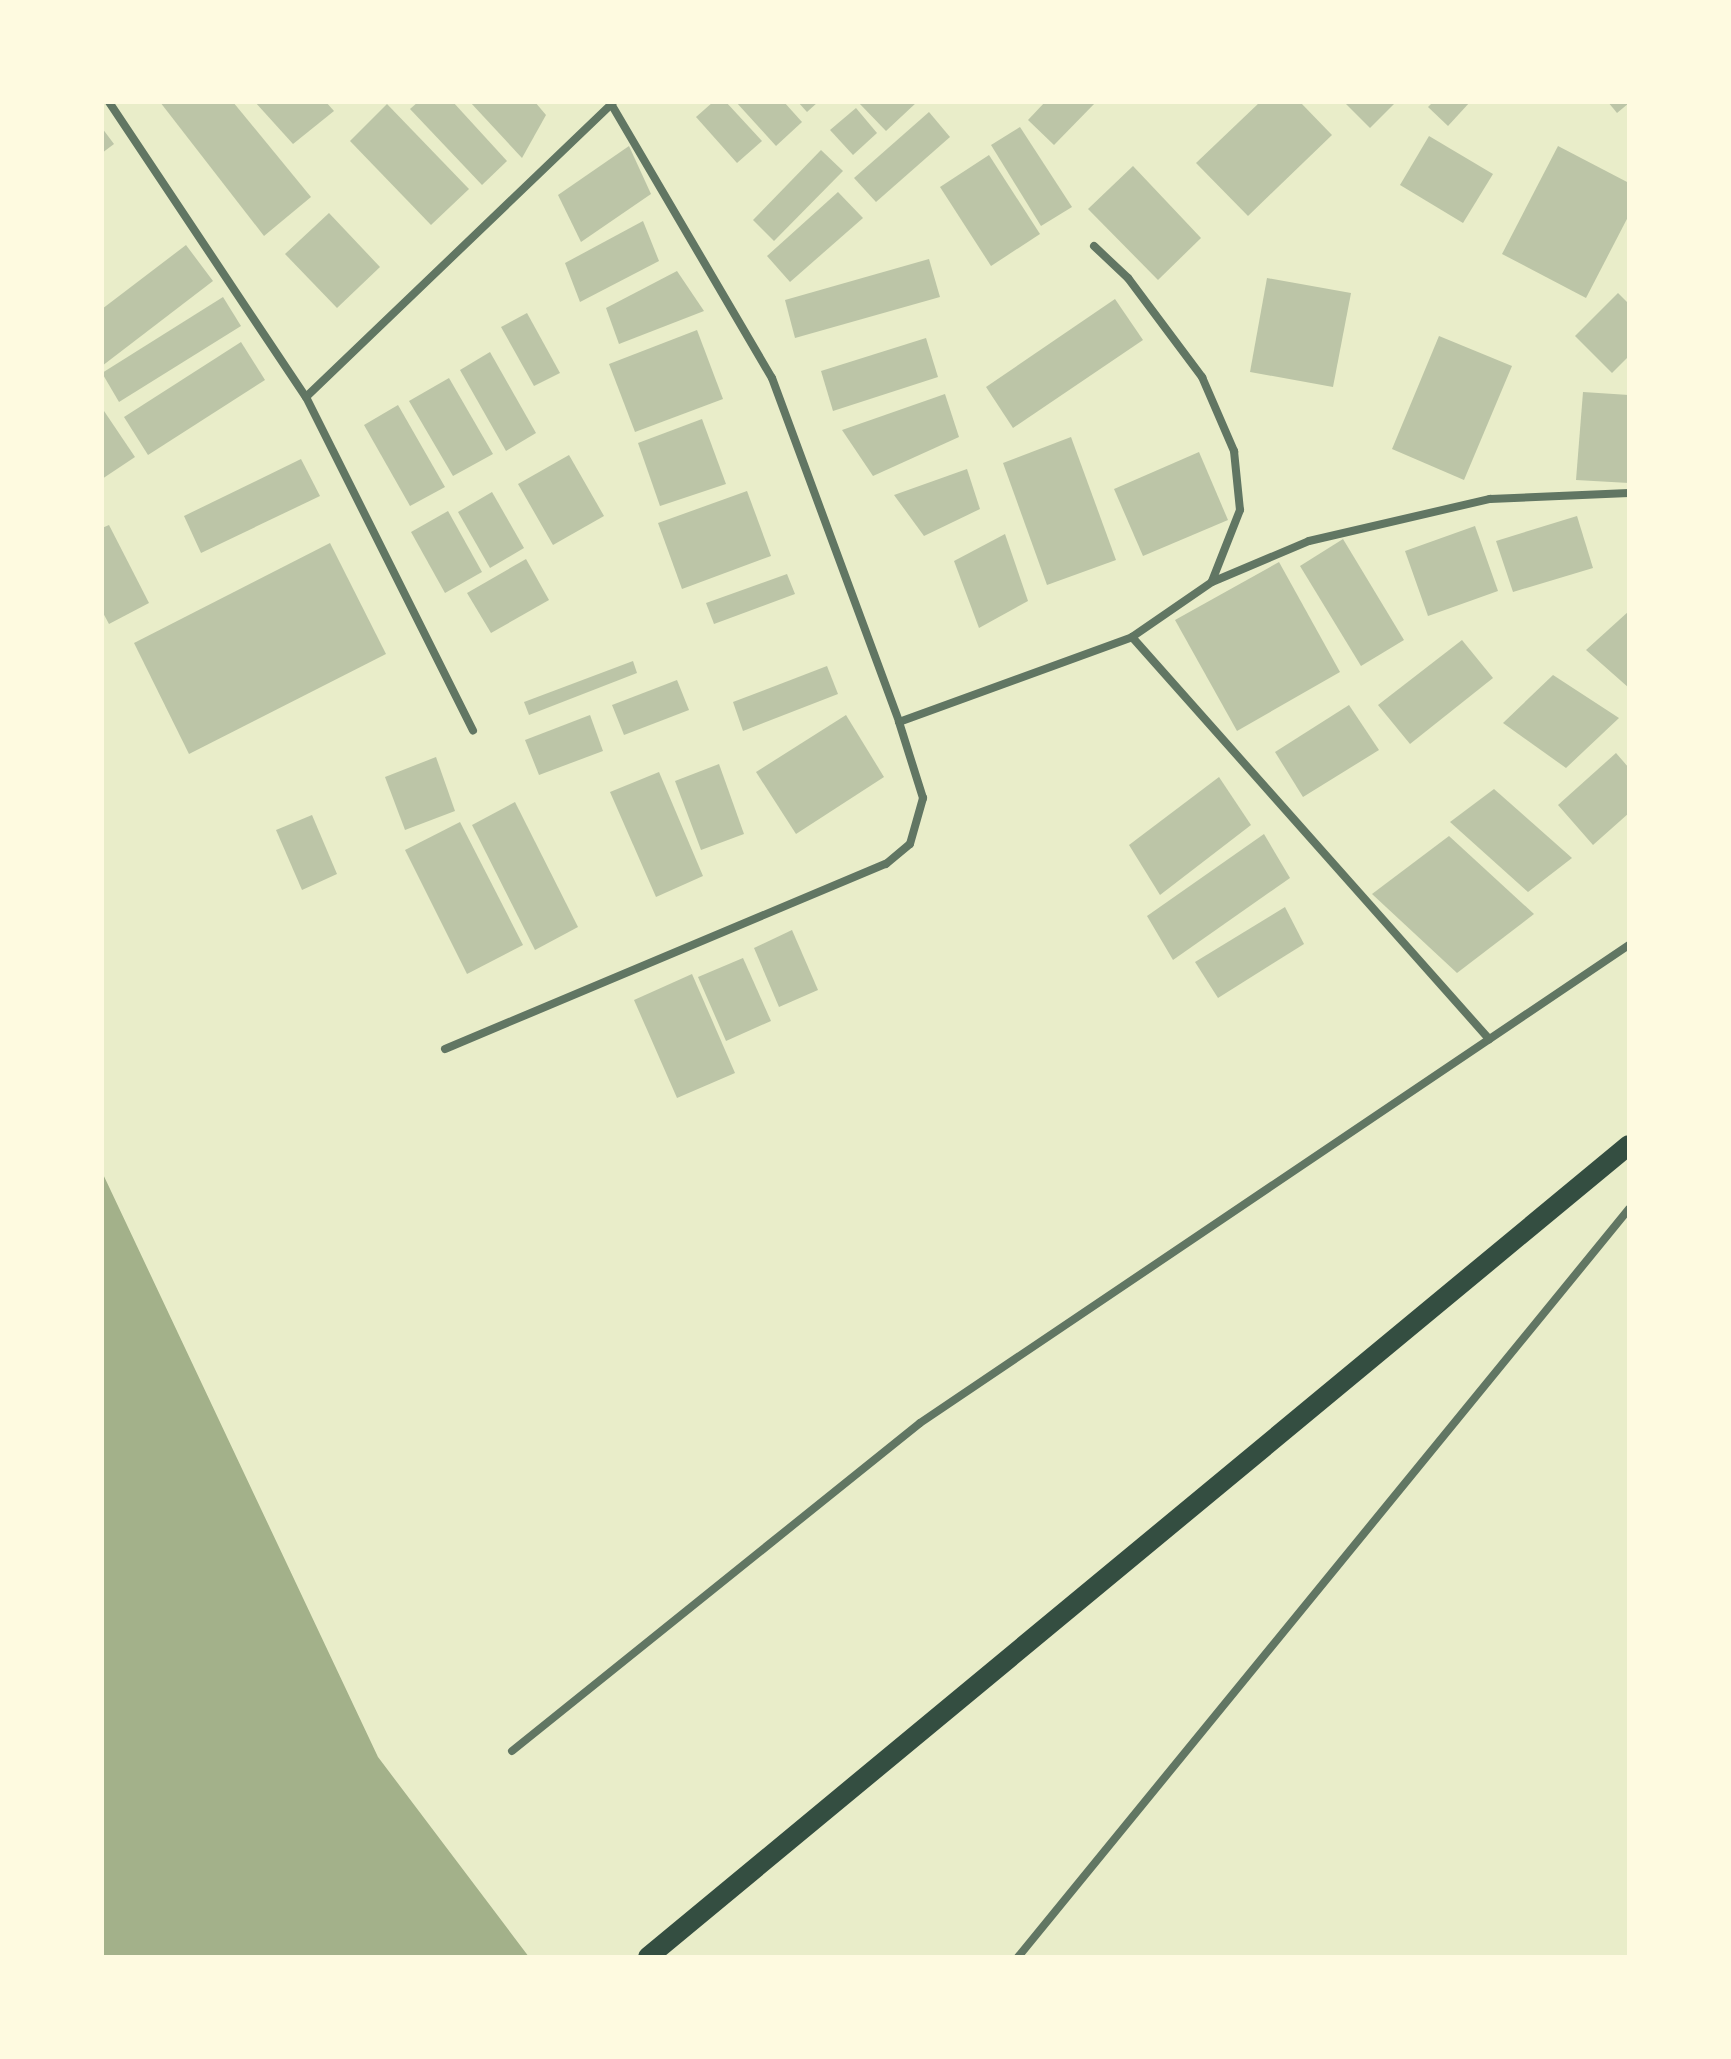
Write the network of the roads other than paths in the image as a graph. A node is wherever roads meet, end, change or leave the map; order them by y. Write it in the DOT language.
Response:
graph roads {
  1 [pos="109,102"];
  2 [pos="612,103"];
  3 [pos="1094,246"];
  4 [pos="306,397"];
  5 [pos="1629,493"];
  6 [pos="1212,582"];
  7 [pos="1132,637"];
  8 [pos="899,722"];
  9 [pos="473,731"];
  10 [pos="1629,945"];
  11 [pos="1489,1039"];
  12 [pos="445,1049"];
  13 [pos="1629,1145"];
  14 [pos="1629,1209"];
  15 [pos="512,1751"];
  16 [pos="648,1957"];
  17 [pos="1018,1957"];
  1 -- 4 [label="street"];
  2 -- 4 [label="street"];
  2 -- 8 [label="street"];
  3 -- 6 [label="street"];
  4 -- 9 [label="street"];
  5 -- 6 [label="street"];
  6 -- 7 [label="street"];
  7 -- 8 [label="street"];
  7 -- 11 [label="street"];
  8 -- 12 [label="street"];
  10 -- 11 [label="street"];
  11 -- 15 [label="street"];
  13 -- 16 [label="main road"];
  14 -- 17 [label="street"];
}
